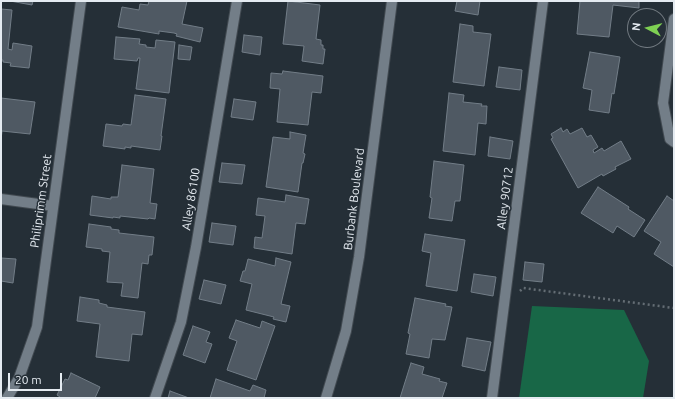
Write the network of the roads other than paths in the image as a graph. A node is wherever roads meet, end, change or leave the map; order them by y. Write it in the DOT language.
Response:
graph roads {
  1 [pos="81,1"];
  2 [pos="237,1"];
  3 [pos="392,1"];
  4 [pos="543,1"];
  5 [pos="674,19"];
  6 [pos="674,142"];
  7 [pos="1,200"];
  8 [pos="53,206"];
  9 [pos="7,398"];
  10 [pos="155,398"];
  11 [pos="326,398"];
  12 [pos="492,398"];
  1 -- 8 [label="street, Philiprimm Street"];
  2 -- 10 [label="street, Alley 86100"];
  3 -- 11 [label="street, Burbank Boulevard"];
  4 -- 12 [label="street, Alley 90712"];
  5 -- 6 [label="street"];
  7 -- 8 [label="street"];
  8 -- 9 [label="street, Philiprimm Street"];
}
